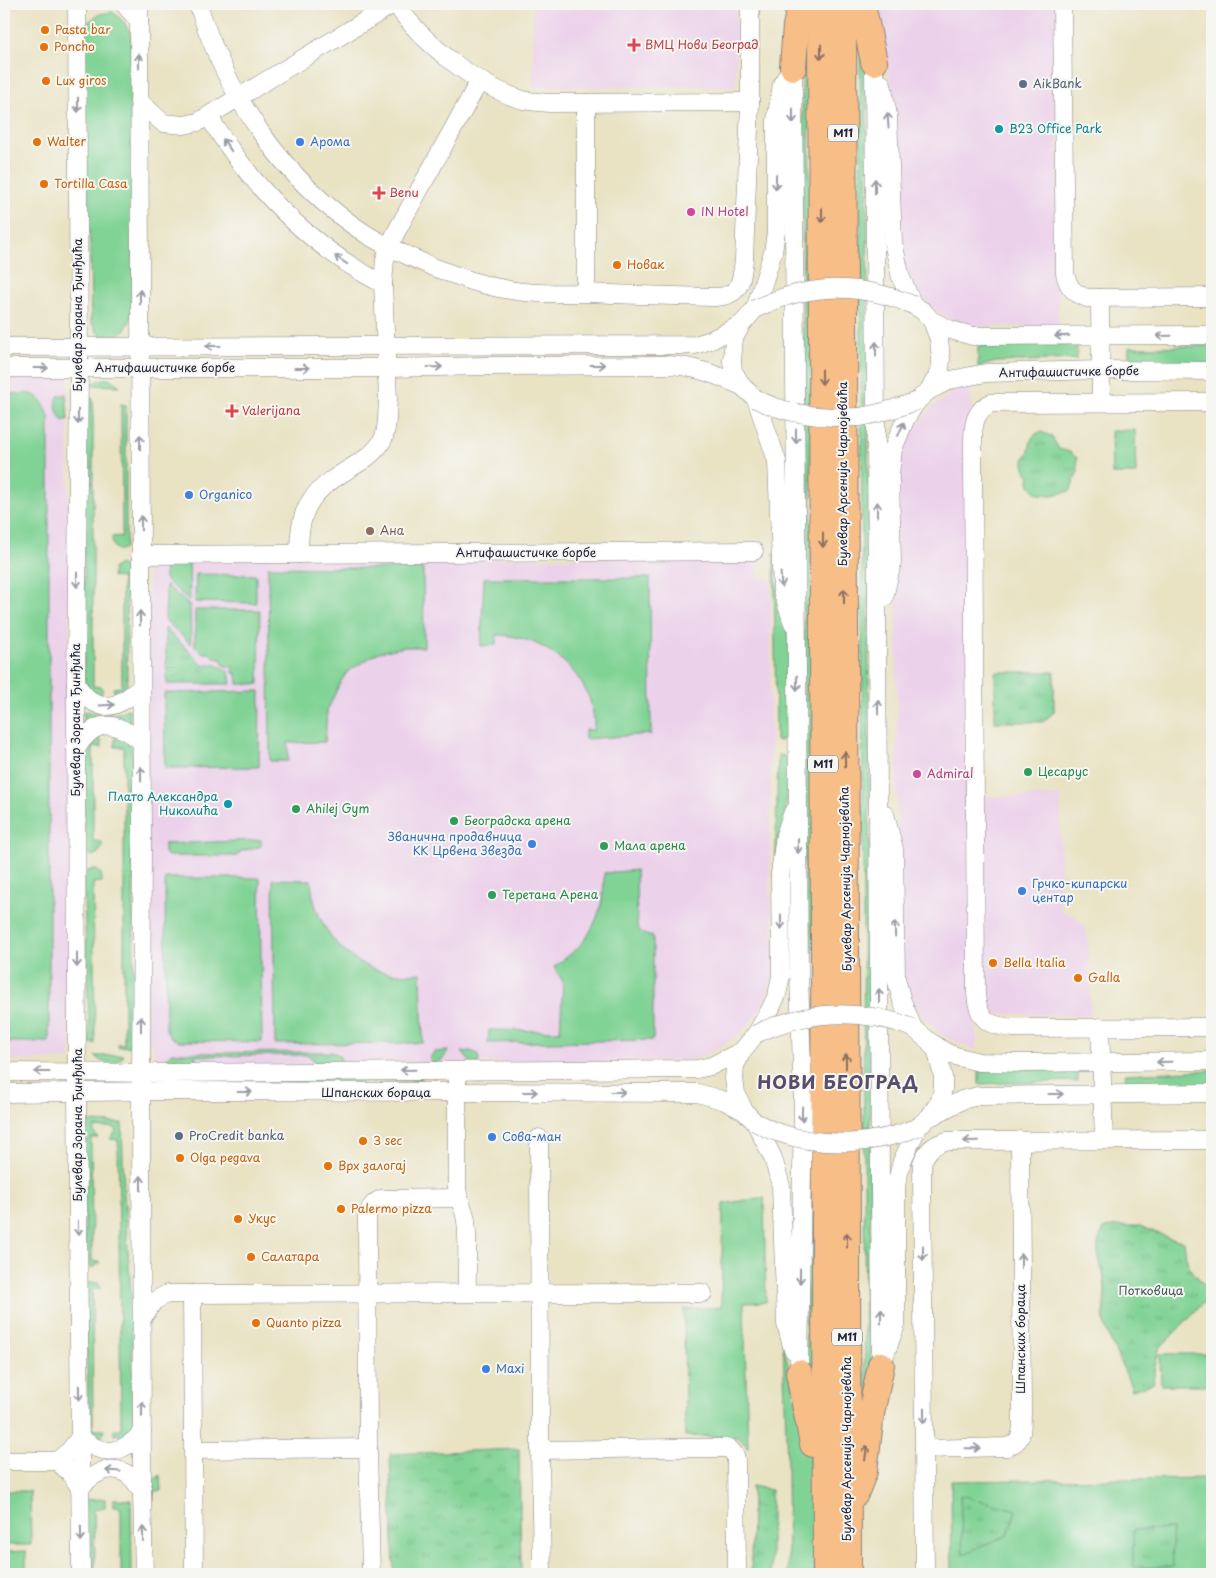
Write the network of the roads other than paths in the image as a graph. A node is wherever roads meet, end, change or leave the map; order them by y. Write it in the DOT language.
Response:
graph roads {
  1 [pos="89,4"];
  2 [pos="124,4"];
  3 [pos="198,4"];
  4 [pos="394,4"];
  5 [pos="750,4"];
  6 [pos="801,4"];
  7 [pos="821,4"];
  8 [pos="843,4"];
  9 [pos="862,4"];
  10 [pos="1062,4"];
  11 [pos="78,11"];
  12 [pos="139,12"];
  13 [pos="874,62"];
  14 [pos="793,67"];
  15 [pos="480,80"];
  16 [pos="239,98"];
  17 [pos="140,101"];
  18 [pos="750,102"];
  19 [pos="586,103"];
  20 [pos="209,117"];
  21 [pos="163,124"];
  22 [pos="140,141"];
  23 [pos="390,246"];
  24 [pos="383,284"];
  25 [pos="586,293"];
  26 [pos="1212,297"];
  27 [pos="1100,298"];
  28 [pos="913,305"];
  29 [pos="755,309"];
  30 [pos="932,321"];
  31 [pos="742,324"];
  32 [pos="1212,335"];
  33 [pos="1100,336"];
  34 [pos="386,345"];
  35 [pos="140,346"];
  36 [pos="4,347"];
  37 [pos="78,347"];
  38 [pos="4,368"];
  39 [pos="79,368"];
  40 [pos="140,368"];
  41 [pos="387,368"];
  42 [pos="1101,370"];
  43 [pos="1212,370"];
  44 [pos="742,386"];
  45 [pos="923,395"];
  46 [pos="756,399"];
  47 [pos="1101,402"];
  48 [pos="1212,402"];
  49 [pos="754,551"];
  50 [pos="299,554"];
  51 [pos="140,555"];
  52 [pos="877,628"];
  53 [pos="797,634"];
  54 [pos="76,684"];
  55 [pos="141,687"];
  56 [pos="141,741"];
  57 [pos="76,749"];
  58 [pos="878,791"];
  59 [pos="798,798"];
  60 [pos="1100,1027"];
  61 [pos="1212,1027"];
  62 [pos="913,1028"];
  63 [pos="756,1034"];
  64 [pos="929,1041"];
  65 [pos="742,1052"];
  66 [pos="1212,1061"];
  67 [pos="1101,1062"];
  68 [pos="457,1070"];
  69 [pos="4,1072"];
  70 [pos="77,1072"];
  71 [pos="141,1073"];
  72 [pos="77,1092"];
  73 [pos="141,1092"];
  74 [pos="457,1092"];
  75 [pos="4,1093"];
  76 [pos="1212,1093"];
  77 [pos="1102,1094"];
  78 [pos="750,1116"];
  79 [pos="924,1122"];
  80 [pos="539,1138"];
  81 [pos="1020,1140"];
  82 [pos="1104,1140"];
  83 [pos="1212,1140"];
  84 [pos="458,1198"];
  85 [pos="142,1272"];
  86 [pos="540,1292"];
  87 [pos="704,1292"];
  88 [pos="467,1293"];
  89 [pos="167,1294"];
  90 [pos="192,1294"];
  91 [pos="368,1294"];
  92 [pos="143,1317"];
  93 [pos="882,1365"];
  94 [pos="799,1374"];
  95 [pos="142,1432"];
  96 [pos="80,1437"];
  97 [pos="368,1448"];
  98 [pos="924,1449"];
  99 [pos="193,1450"];
  100 [pos="540,1450"];
  101 [pos="4,1461"];
  102 [pos="57,1461"];
  103 [pos="80,1488"];
  104 [pos="142,1493"];
  105 [pos="836,1521"];
  106 [pos="81,1574"];
  107 [pos="144,1574"];
  108 [pos="194,1574"];
  109 [pos="371,1574"];
  110 [pos="542,1574"];
  111 [pos="736,1574"];
  112 [pos="826,1574"];
  113 [pos="848,1574"];
  114 [pos="925,1574"];
  1 -- 11 [label="street"];
  2 -- 12 [label="street"];
  3 -- 16 [label="street"];
  4 -- 15 [label="street"];
  4 -- 16 [label="street"];
  5 -- 18 [label="street"];
  6 -- 14 [label="highway"];
  7 -- 105 [label="highway, Булевар Арсенија Чарнојевића / M11, one-way"];
  105 -- 8 [label="highway, Булевар Арсенија Чарнојевића / M11, one-way"];
  9 -- 13 [label="highway"];
  10 -- 27 [label="street"];
  11 -- 37 [label="street, Булевар Зорана Ђинђића, one-way"];
  17 -- 12 [label="street, one-way"];
  28 -- 13 [label="street, one-way"];
  52 -- 13 [label="street, one-way"];
  14 -- 29 [label="street, one-way"];
  14 -- 53 [label="street, one-way"];
  15 -- 19 [label="street"];
  15 -- 23 [label="street"];
  16 -- 20 [label="street"];
  16 -- 23 [label="street"];
  17 -- 21 [label="street"];
  17 -- 22 [label="street"];
  18 -- 19 [label="street"];
  18 -- 25 [label="street"];
  19 -- 25 [label="street"];
  20 -- 21 [label="street"];
  24 -- 20 [label="street, one-way"];
  21 -- 22 [label="street"];
  35 -- 22 [label="street, one-way"];
  23 -- 24 [label="street"];
  23 -- 25 [label="street"];
  24 -- 34 [label="street"];
  26 -- 27 [label="street"];
  27 -- 33 [label="street"];
  28 -- 29 [label="street, bridge"];
  28 -- 30 [label="street"];
  29 -- 31 [label="street"];
  33 -- 30 [label="street, one-way"];
  30 -- 45 [label="street"];
  31 -- 34 [label="street, Антифашистичке борбе"];
  31 -- 44 [label="street"];
  32 -- 33 [label="street, one-way"];
  33 -- 42 [label="street"];
  34 -- 35 [label="street, Антифашистичке борбе, one-way"];
  34 -- 41 [label="street"];
  35 -- 37 [label="street, Антифашистичке борбе"];
  35 -- 40 [label="street"];
  36 -- 37 [label="street, Антифашистичке борбе"];
  37 -- 39 [label="street, Булевар Зорана Ђинђића"];
  38 -- 39 [label="street, Антифашистичке борбе, one-way"];
  39 -- 40 [label="street, Антифашистичке борбе"];
  39 -- 54 [label="street, Булевар Зорана Ђинђића, one-way"];
  40 -- 41 [label="street, Антифашистичке борбе, one-way"];
  51 -- 40 [label="street, one-way"];
  41 -- 44 [label="street, Антифашистичке борбе, one-way"];
  41 -- 50 [label="street"];
  42 -- 43 [label="street, Антифашистичке борбе"];
  42 -- 45 [label="street, Антифашистичке борбе"];
  42 -- 47 [label="street"];
  44 -- 46 [label="street"];
  45 -- 46 [label="street, bridge"];
  52 -- 45 [label="street, one-way"];
  46 -- 53 [label="street, one-way"];
  47 -- 48 [label="street"];
  47 -- 60 [label="street"];
  49 -- 50 [label="street, Антифашистичке борбе"];
  50 -- 51 [label="street, Антифашистичке борбе"];
  55 -- 51 [label="street, one-way"];
  58 -- 52 [label="street, one-way"];
  53 -- 59 [label="street, one-way"];
  54 -- 55 [label="street, one-way"];
  54 -- 57 [label="street, Булевар Зорана Ђинђића"];
  55 -- 56 [label="street"];
  56 -- 57 [label="street"];
  71 -- 56 [label="street, one-way"];
  57 -- 70 [label="street, Булевар Зорана Ђинђића, one-way"];
  62 -- 58 [label="street, one-way"];
  93 -- 58 [label="street, one-way"];
  59 -- 63 [label="street, one-way"];
  59 -- 94 [label="street, one-way"];
  60 -- 61 [label="street"];
  60 -- 67 [label="street"];
  62 -- 63 [label="street, bridge"];
  62 -- 64 [label="street"];
  63 -- 65 [label="street"];
  64 -- 67 [label="street"];
  64 -- 79 [label="street"];
  65 -- 68 [label="street, Шпанских бораца"];
  65 -- 78 [label="street"];
  66 -- 67 [label="street, one-way"];
  67 -- 77 [label="street"];
  68 -- 71 [label="street, Шпанских бораца, one-way"];
  68 -- 74 [label="street"];
  70 -- 69 [label="street, Шпанских бораца, one-way"];
  70 -- 71 [label="street, Шпанских бораца"];
  70 -- 72 [label="street, Булевар Зорана Ђинђића"];
  71 -- 73 [label="street"];
  72 -- 73 [label="street, Шпанских бораца"];
  72 -- 75 [label="street, Шпанских бораца"];
  72 -- 96 [label="street, Булевар Зорана Ђинђића, one-way"];
  73 -- 74 [label="street, Шпанских бораца, one-way"];
  85 -- 73 [label="street, one-way"];
  74 -- 78 [label="street, Шпанских бораца, one-way"];
  74 -- 84 [label="street"];
  76 -- 77 [label="street"];
  79 -- 77 [label="street, one-way"];
  77 -- 82 [label="street"];
  78 -- 79 [label="street, bridge"];
  78 -- 94 [label="street"];
  79 -- 93 [label="street"];
  80 -- 86 [label="street"];
  81 -- 82 [label="street"];
  81 -- 98 [label="street, one-way"];
  98 -- 81 [label="street, Шпанских бораца, one-way"];
  82 -- 83 [label="street"];
  84 -- 88 [label="street"];
  84 -- 91 [label="street"];
  85 -- 89 [label="street"];
  85 -- 92 [label="street"];
  86 -- 87 [label="street"];
  86 -- 88 [label="street"];
  86 -- 100 [label="street"];
  88 -- 91 [label="street"];
  89 -- 90 [label="street"];
  89 -- 92 [label="street"];
  90 -- 91 [label="street"];
  90 -- 99 [label="street"];
  91 -- 97 [label="street"];
  95 -- 92 [label="street, one-way"];
  105 -- 93 [label="highway, one-way"];
  94 -- 105 [label="highway"];
  95 -- 96 [label="street"];
  95 -- 104 [label="street"];
  96 -- 102 [label="street"];
  96 -- 103 [label="street, Булевар Зорана Ђинђића"];
  97 -- 99 [label="street"];
  97 -- 109 [label="street"];
  98 -- 114 [label="street"];
  99 -- 108 [label="street"];
  100 -- 110 [label="street"];
  100 -- 111 [label="street"];
  101 -- 102 [label="street"];
  102 -- 103 [label="street"];
  104 -- 103 [label="street, one-way"];
  103 -- 106 [label="street, Булевар Зорана Ђинђића, one-way"];
  107 -- 104 [label="street, one-way"];
  105 -- 112 [label="highway, Булевар Арсенија Чарнојевића / M11"];
  105 -- 113 [label="highway, Булевар Арсенија Чарнојевића / M11"];
}
